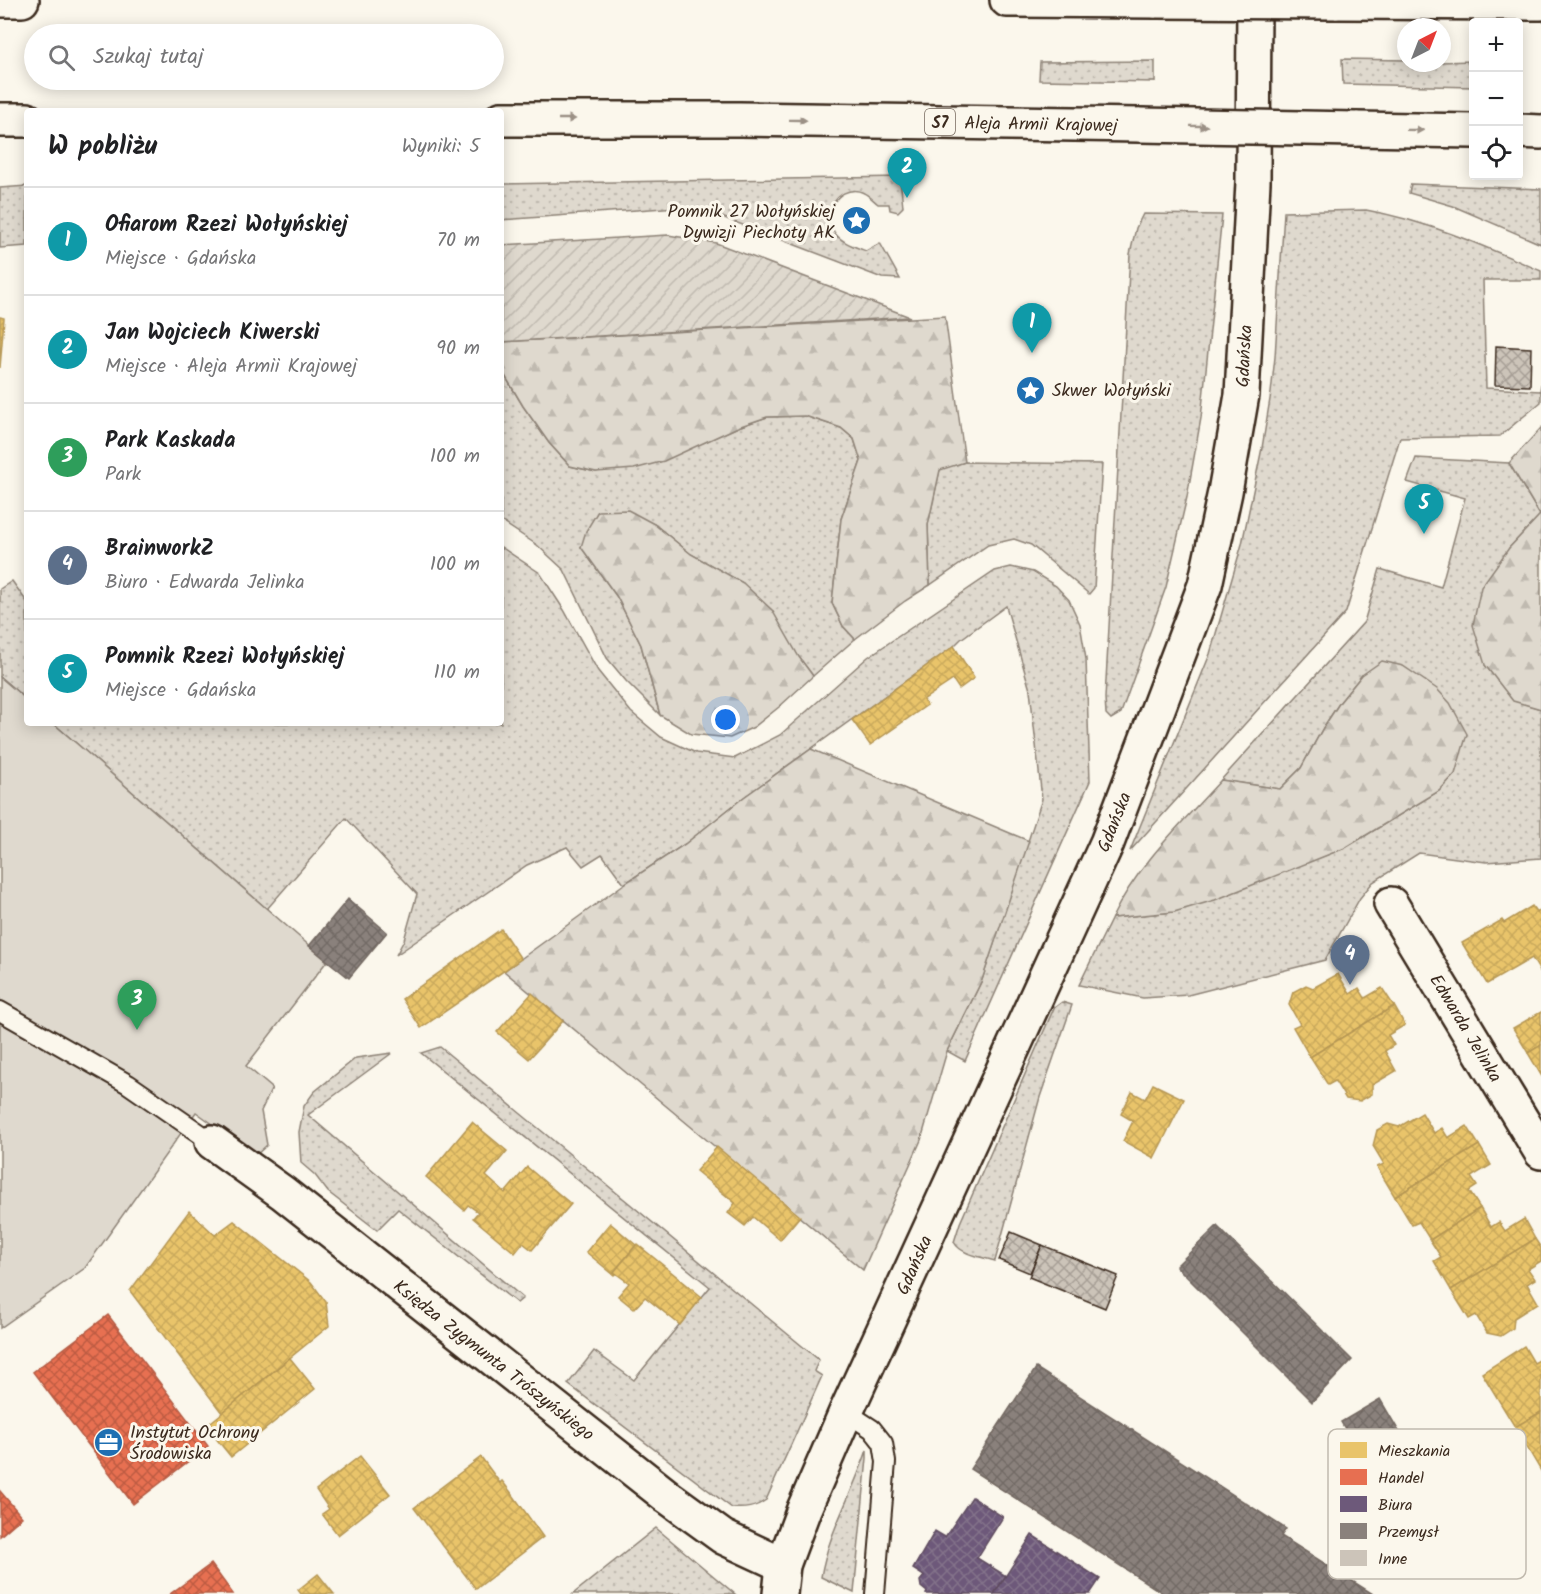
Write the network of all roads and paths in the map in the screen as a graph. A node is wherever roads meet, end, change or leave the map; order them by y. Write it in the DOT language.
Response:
graph roads {
  1 [pos="0,0"];
  2 [pos="22,0"];
  3 [pos="1007,0"];
  4 [pos="1254,0"];
  5 [pos="1156,1"];
  6 [pos="1541,3"];
  7 [pos="504,119"];
  8 [pos="0,120"];
  9 [pos="24,120"];
  10 [pos="1469,131"];
  11 [pos="1523,131"];
  12 [pos="1541,132"];
  13 [pos="1391,904"];
  14 [pos="0,1011"];
  15 [pos="212,1142"];
  16 [pos="1541,1152"];
  17 [pos="846,1412"];
  18 [pos="782,1580"];
  19 [pos="875,1594"];
  1 -- 2 [label="main road"];
  3 -- 5 [label="main road"];
  4 -- 17 [label="main road, Gdańska"];
  5 -- 6 [label="main road, bridge"];
  7 -- 10 [label="main road, Aleja Armii Krajowej / S7, one-way, bridge"];
  8 -- 9 [label="main road"];
  11 -- 12 [label="main road"];
  13 -- 16 [label="main road, Edwarda Jelinka"];
  14 -- 15 [label="lane"];
  15 -- 18 [label="main road, Księdza Zygmunta Trószyńskiego"];
  17 -- 18 [label="main road, Gdańska"];
  17 -- 19 [label="lane"];
}
